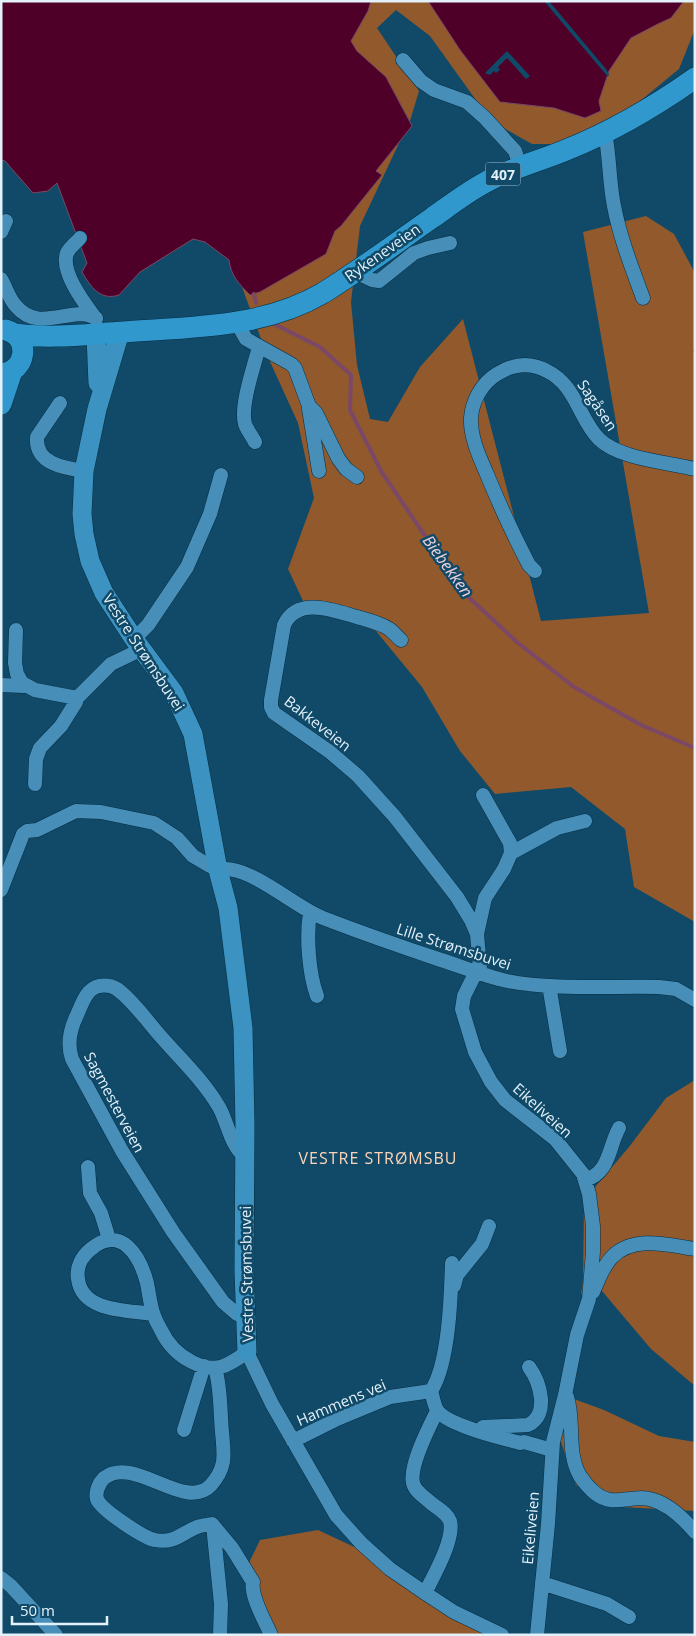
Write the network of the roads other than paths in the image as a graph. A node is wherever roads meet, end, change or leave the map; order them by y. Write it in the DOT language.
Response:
graph roads {
  1 [pos="403,60"];
  2 [pos="695,78"];
  3 [pos="605,133"];
  4 [pos="520,166"];
  5 [pos="80,238"];
  6 [pos="450,243"];
  7 [pos="355,272"];
  8 [pos="1,278"];
  9 [pos="643,298"];
  10 [pos="237,323"];
  11 [pos="6,328"];
  12 [pos="106,333"];
  13 [pos="72,336"];
  14 [pos="259,347"];
  15 [pos="12,368"];
  16 [pos="60,403"];
  17 [pos="1,404"];
  18 [pos="309,406"];
  19 [pos="255,442"];
  20 [pos="695,469"];
  21 [pos="84,471"];
  22 [pos="319,471"];
  23 [pos="221,475"];
  24 [pos="357,477"];
  25 [pos="535,571"];
  26 [pos="16,630"];
  27 [pos="401,640"];
  28 [pos="138,644"];
  29 [pos="1,685"];
  30 [pos="24,686"];
  31 [pos="77,698"];
  32 [pos="35,784"];
  33 [pos="483,795"];
  34 [pos="585,821"];
  35 [pos="511,854"];
  36 [pos="218,868"];
  37 [pos="1,890"];
  38 [pos="310,913"];
  39 [pos="477,934"];
  40 [pos="477,972"];
  41 [pos="550,986"];
  42 [pos="317,996"];
  43 [pos="695,1000"];
  44 [pos="560,1051"];
  45 [pos="619,1128"];
  46 [pos="245,1157"];
  47 [pos="88,1167"];
  48 [pos="585,1180"];
  49 [pos="489,1226"];
  50 [pos="109,1239"];
  51 [pos="695,1249"];
  52 [pos="452,1263"];
  53 [pos="451,1296"];
  54 [pos="589,1299"];
  55 [pos="153,1314"];
  56 [pos="244,1314"];
  57 [pos="247,1352"];
  58 [pos="210,1367"];
  59 [pos="530,1367"];
  60 [pos="431,1391"];
  61 [pos="565,1395"];
  62 [pos="437,1411"];
  63 [pos="462,1426"];
  64 [pos="184,1430"];
  65 [pos="293,1441"];
  66 [pos="552,1450"];
  67 [pos="212,1524"];
  68 [pos="695,1532"];
  69 [pos="1,1578"];
  70 [pos="542,1583"];
  71 [pos="425,1593"];
  72 [pos="629,1617"];
  73 [pos="56,1635"];
  74 [pos="220,1635"];
  75 [pos="271,1635"];
  76 [pos="502,1635"];
  77 [pos="537,1635"];
  1 -- 4 [label="street"];
  2 -- 3 [label="main road, Rykeneveien / 407"];
  3 -- 4 [label="main road, Rykeneveien / 407"];
  3 -- 9 [label="street"];
  4 -- 7 [label="main road, Rykeneveien / 407"];
  5 -- 12 [label="street"];
  6 -- 7 [label="street"];
  7 -- 10 [label="main road, Rykeneveien / 407"];
  8 -- 12 [label="street"];
  10 -- 12 [label="main road, Rykeneveien / 407"];
  10 -- 14 [label="street"];
  11 -- 13 [label="main road, Rykeneveien / 407"];
  11 -- 15 [label="main road"];
  12 -- 13 [label="main road, Rykeneveien / 407"];
  12 -- 21 [label="main road, Vestre Strømsbuvei"];
  13 -- 15 [label="main road, Rykeneveien / 407"];
  14 -- 18 [label="street"];
  14 -- 19 [label="street"];
  15 -- 17 [label="main road"];
  16 -- 21 [label="street"];
  18 -- 22 [label="street"];
  18 -- 24 [label="street"];
  20 -- 25 [label="street, Sagåsen"];
  21 -- 28 [label="main road, Vestre Strømsbuvei"];
  23 -- 28 [label="street"];
  26 -- 30 [label="street"];
  27 -- 39 [label="street, Bakkeveien"];
  28 -- 31 [label="street"];
  28 -- 36 [label="main road, Vestre Strømsbuvei"];
  29 -- 30 [label="street"];
  30 -- 31 [label="street"];
  31 -- 32 [label="street"];
  33 -- 35 [label="street"];
  34 -- 35 [label="street"];
  35 -- 39 [label="street, Bakkeveien"];
  36 -- 37 [label="street"];
  36 -- 38 [label="street, Lille Strømsbuvei"];
  36 -- 46 [label="main road, Vestre Strømsbuvei"];
  38 -- 40 [label="street, Lille Strømsbuvei"];
  38 -- 42 [label="street"];
  39 -- 40 [label="street, Bakkeveien"];
  40 -- 41 [label="street, Lille Strømsbuvei"];
  40 -- 48 [label="street, Eikeliveien"];
  41 -- 43 [label="street, Lille Strømsbuvei"];
  41 -- 44 [label="street"];
  45 -- 48 [label="street"];
  46 -- 56 [label="main road, Vestre Strømsbuvei"];
  46 -- 56 [label="street, Sagmesterveien"];
  47 -- 50 [label="street"];
  48 -- 54 [label="street, Eikeliveien"];
  49 -- 53 [label="street"];
  50 -- 55 [label="street"];
  50 -- 55 [label="street"];
  51 -- 54 [label="street"];
  52 -- 53 [label="street"];
  53 -- 60 [label="street"];
  54 -- 61 [label="street, Eikeliveien"];
  55 -- 58 [label="street"];
  56 -- 57 [label="main road, Vestre Strømsbuvei"];
  57 -- 58 [label="street"];
  57 -- 65 [label="street, Vestre Strømsbuvei"];
  58 -- 64 [label="street"];
  58 -- 67 [label="street"];
  59 -- 63 [label="street"];
  60 -- 62 [label="street"];
  60 -- 65 [label="street, Hammens vei"];
  61 -- 66 [label="street, Eikeliveien"];
  61 -- 68 [label="street, Eikeliveien"];
  62 -- 63 [label="street"];
  62 -- 71 [label="street"];
  63 -- 66 [label="street"];
  65 -- 71 [label="street, Vestre Strømsbuvei"];
  66 -- 70 [label="street, Eikeliveien"];
  67 -- 74 [label="street"];
  67 -- 75 [label="street"];
  69 -- 73 [label="street"];
  70 -- 72 [label="street"];
  70 -- 77 [label="street, Eikeliveien"];
  71 -- 76 [label="street, Vestre Strømsbuvei"];
}
